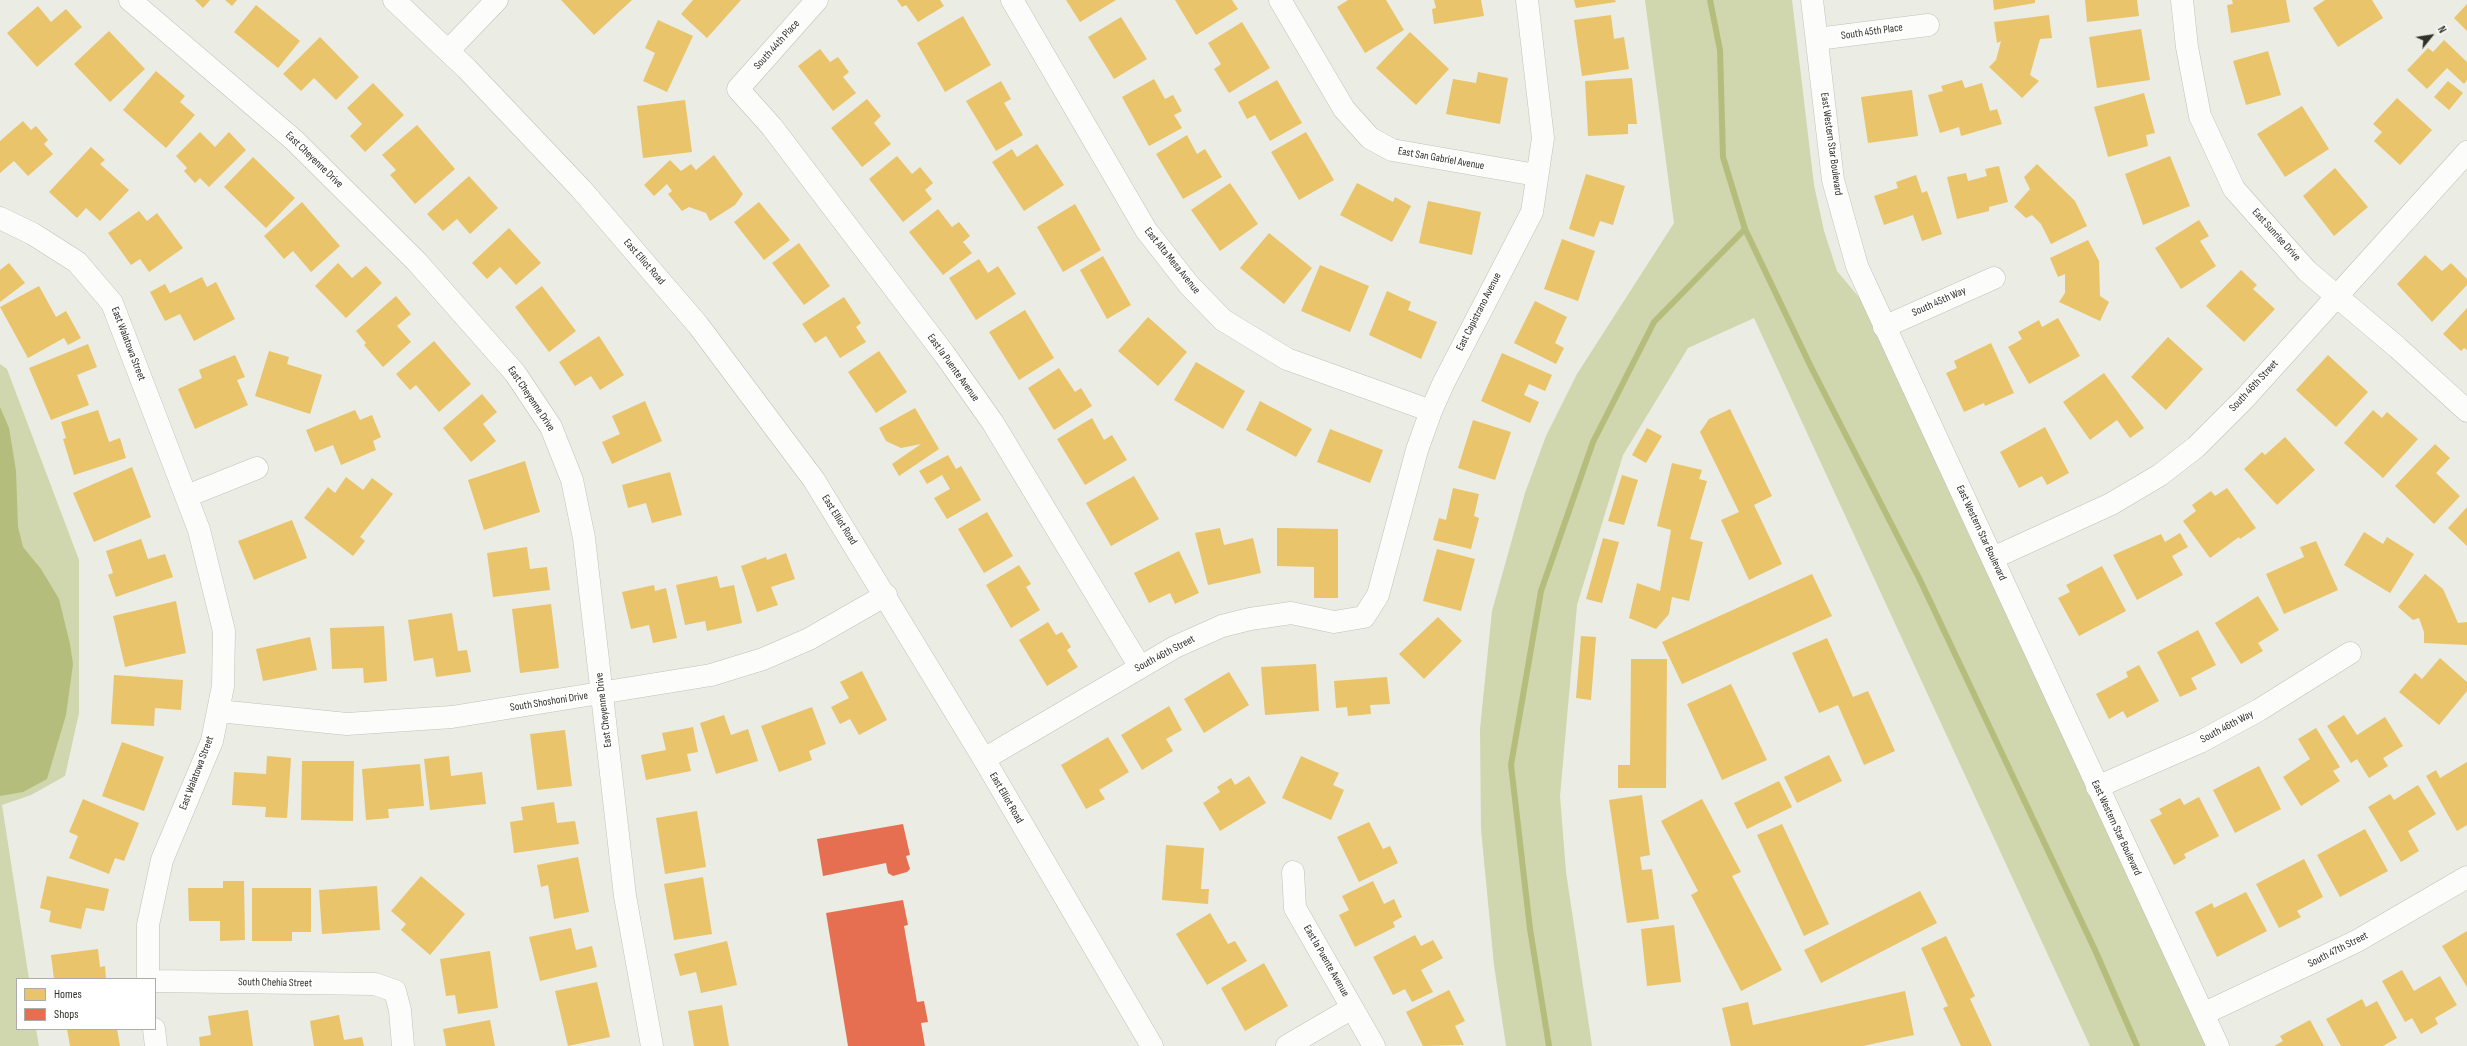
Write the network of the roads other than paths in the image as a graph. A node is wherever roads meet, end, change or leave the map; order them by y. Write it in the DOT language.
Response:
graph roads {
  1 [pos="130,0"];
  2 [pos="394,0"];
  3 [pos="497,0"];
  4 [pos="817,0"];
  5 [pos="1012,0"];
  6 [pos="1280,0"];
  7 [pos="1527,0"];
  8 [pos="1812,0"];
  9 [pos="2182,0"];
  10 [pos="1928,25"];
  11 [pos="1817,40"];
  12 [pos="448,51"];
  13 [pos="738,89"];
  14 [pos="2467,152"];
  15 [pos="1536,175"];
  16 [pos="0,218"];
  17 [pos="1994,278"];
  18 [pos="2338,295"];
  19 [pos="1884,327"];
  20 [pos="1431,411"];
  21 [pos="2467,411"];
  22 [pos="257,468"];
  23 [pos="187,496"];
  24 [pos="1993,558"];
  25 [pos="886,595"];
  26 [pos="1364,617"];
  27 [pos="2350,653"];
  28 [pos="1140,667"];
  29 [pos="602,693"];
  30 [pos="218,711"];
  31 [pos="984,759"];
  32 [pos="2097,787"];
  33 [pos="1293,872"];
  34 [pos="2467,877"];
  35 [pos="148,978"];
  36 [pos="156,981"];
  37 [pos="1352,1008"];
  38 [pos="2203,1014"];
  39 [pos="154,1030"];
  40 [pos="156,1046"];
  41 [pos="403,1046"];
  42 [pos="652,1046"];
  43 [pos="1152,1046"];
  44 [pos="1288,1046"];
  45 [pos="1374,1046"];
  46 [pos="2218,1046"];
  1 -- 29 [label="street, East Cheyenne Drive"];
  2 -- 12 [label="street, East Elliot Road"];
  3 -- 12 [label="street"];
  4 -- 13 [label="street, South 44th Place"];
  5 -- 20 [label="street, East Alta Mesa Avenue"];
  6 -- 15 [label="street, East San Gabriel Avenue"];
  7 -- 15 [label="street, East Capistrano Avenue"];
  8 -- 11 [label="street, East Western Star Boulevard"];
  9 -- 18 [label="street, East Sunrise Drive"];
  10 -- 11 [label="street, South 45th Place"];
  11 -- 19 [label="street, East Western Star Boulevard"];
  12 -- 25 [label="street, East Elliot Road"];
  13 -- 28 [label="street, East la Puente Avenue"];
  14 -- 18 [label="street, South 46th Street"];
  15 -- 20 [label="street, East Capistrano Avenue"];
  16 -- 23 [label="street, East Walatowa Street"];
  17 -- 19 [label="street, South 45th Way"];
  18 -- 21 [label="street, East Sunrise Drive"];
  18 -- 24 [label="street, South 46th Street"];
  19 -- 24 [label="street, East Western Star Boulevard"];
  20 -- 26 [label="street, East Capistrano Avenue"];
  22 -- 23 [label="street"];
  23 -- 30 [label="street, East Walatowa Street"];
  24 -- 32 [label="street, East Western Star Boulevard"];
  25 -- 29 [label="street, South Shoshoni Drive"];
  25 -- 31 [label="street, East Elliot Road"];
  26 -- 28 [label="street, South 46th Street"];
  27 -- 32 [label="street, South 46th Way"];
  28 -- 31 [label="street, South 46th Street"];
  29 -- 30 [label="street, South Shoshoni Drive"];
  29 -- 42 [label="street, East Cheyenne Drive"];
  30 -- 35 [label="street, East Walatowa Street"];
  31 -- 43 [label="street, East Elliot Road"];
  32 -- 38 [label="street, East Western Star Boulevard"];
  33 -- 37 [label="street, East la Puente Avenue"];
  34 -- 38 [label="street, South 47th Street"];
  36 -- 41 [label="street, South Chehia Street"];
  37 -- 44 [label="street"];
  37 -- 45 [label="street, East la Puente Avenue"];
  38 -- 46 [label="street, East Western Star Boulevard"];
  39 -- 40 [label="street"];
}
